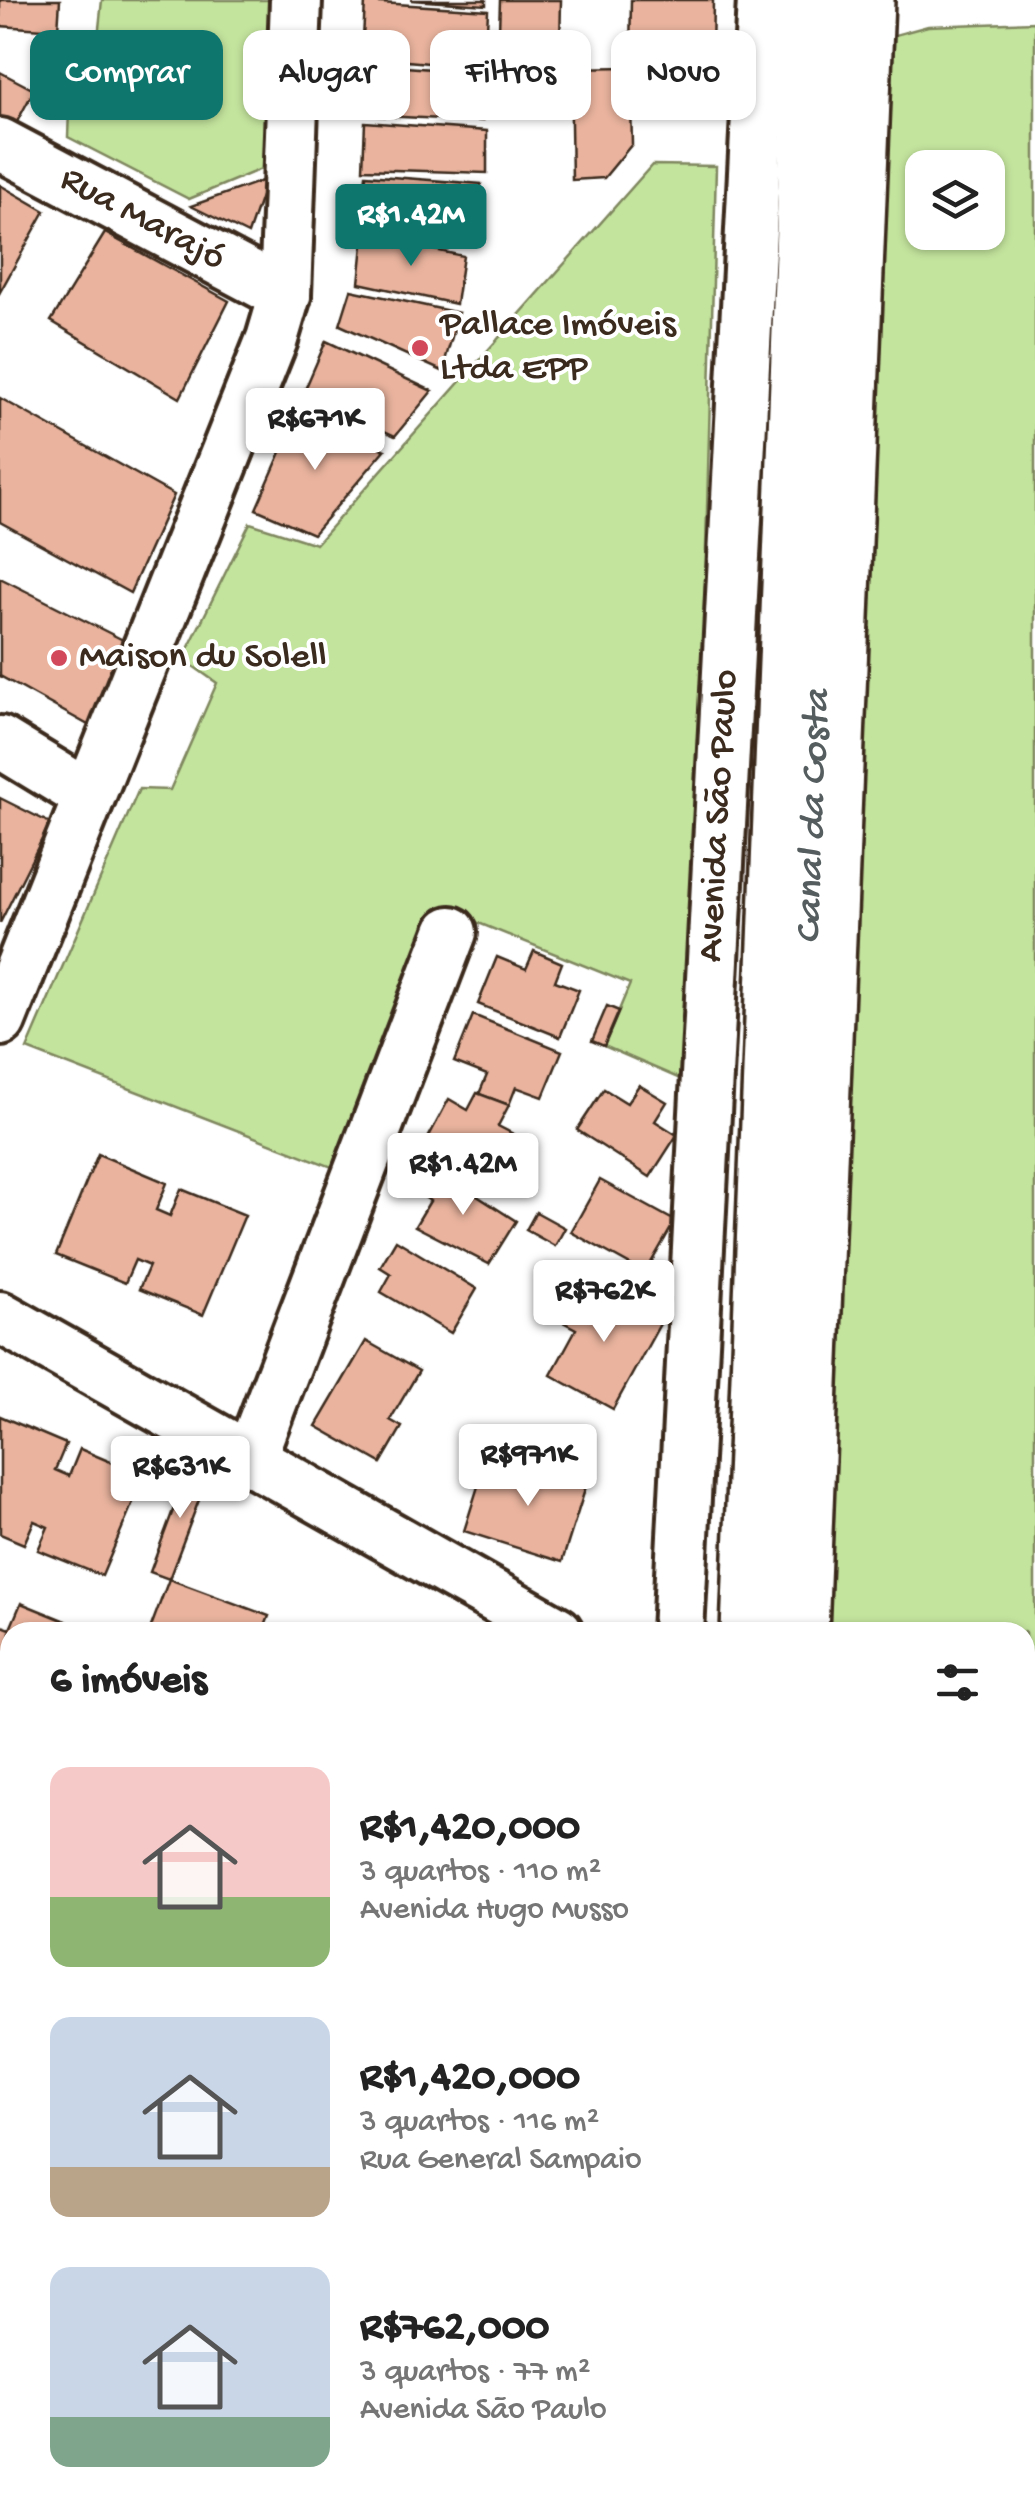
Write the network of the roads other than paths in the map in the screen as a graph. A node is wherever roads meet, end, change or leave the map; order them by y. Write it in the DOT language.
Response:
graph roads {
  1 [pos="296,0"];
  2 [pos="763,0"];
  3 [pos="812,0"];
  4 [pos="866,0"];
  5 [pos="0,144"];
  6 [pos="285,295"];
  7 [pos="0,742"];
  8 [pos="87,795"];
  9 [pos="451,932"];
  10 [pos="0,1020"];
  11 [pos="0,1317"];
  12 [pos="250,1458"];
  13 [pos="539,1622"];
  14 [pos="679,1622"];
  15 [pos="749,1622"];
  16 [pos="800,1622"];
  1 -- 6 [label="street"];
  2 -- 14 [label="street, Avenida São Paulo"];
  3 -- 15 [label="main road"];
  4 -- 16 [label="main road"];
  5 -- 6 [label="street, Rua Marajó"];
  6 -- 8 [label="street"];
  7 -- 8 [label="street"];
  8 -- 10 [label="street"];
  9 -- 12 [label="street"];
  11 -- 12 [label="street"];
  12 -- 13 [label="street"];
}
